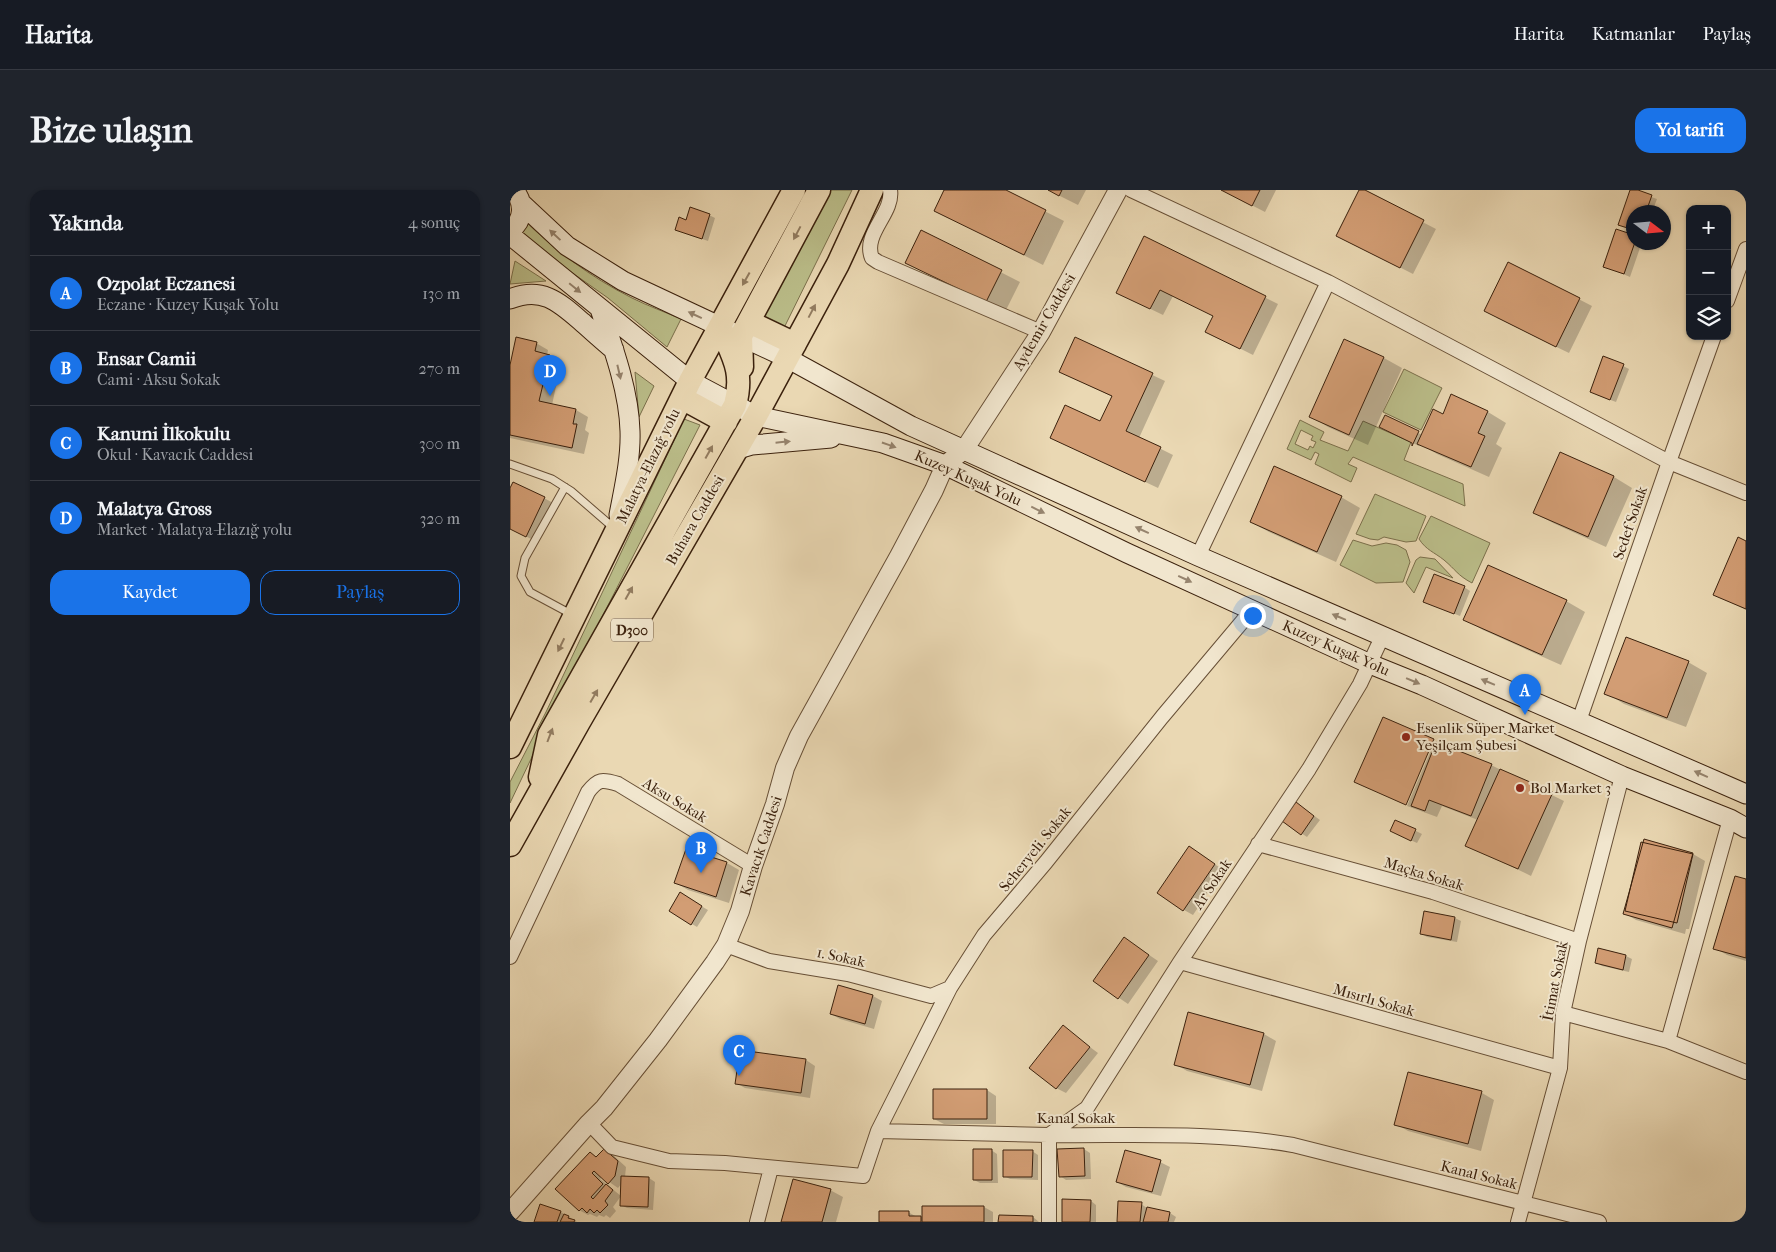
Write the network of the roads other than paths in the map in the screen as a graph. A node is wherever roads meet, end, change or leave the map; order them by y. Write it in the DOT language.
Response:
graph roads {
  1 [pos="794,190"];
  2 [pos="820,190"];
  3 [pos="872,190"];
  4 [pos="890,190"];
  5 [pos="1118,190"];
  6 [pos="1130,190"];
  7 [pos="518,197"];
  8 [pos="510,231"];
  9 [pos="510,235"];
  10 [pos="510,247"];
  11 [pos="1746,249"];
  12 [pos="510,252"];
  13 [pos="1328,282"];
  14 [pos="1729,295"];
  15 [pos="510,299"];
  16 [pos="600,309"];
  17 [pos="720,326"];
  18 [pos="745,329"];
  19 [pos="1041,332"];
  20 [pos="1713,340"];
  21 [pos="614,350"];
  22 [pos="791,351"];
  23 [pos="686,390"];
  24 [pos="730,413"];
  25 [pos="756,416"];
  26 [pos="855,437"];
  27 [pos="735,450"];
  28 [pos="964,450"];
  29 [pos="1669,462"];
  30 [pos="510,464"];
  31 [pos="945,465"];
  32 [pos="565,487"];
  33 [pos="1746,493"];
  34 [pos="617,531"];
  35 [pos="1198,556"];
  36 [pos="1252,610"];
  37 [pos="575,616"];
  38 [pos="1383,636"];
  39 [pos="1370,664"];
  40 [pos="1579,721"];
  41 [pos="510,747"];
  42 [pos="1622,776"];
  43 [pos="1746,794"];
  44 [pos="535,800"];
  45 [pos="1738,823"];
  46 [pos="1258,844"];
  47 [pos="510,845"];
  48 [pos="753,866"];
  49 [pos="1579,941"];
  50 [pos="726,945"];
  51 [pos="510,957"];
  52 [pos="1180,962"];
  53 [pos="950,988"];
  54 [pos="1563,1013"];
  55 [pos="1668,1041"];
  56 [pos="1560,1068"];
  57 [pos="1746,1072"];
  58 [pos="589,1123"];
  59 [pos="878,1131"];
  60 [pos="1049,1135"];
  61 [pos="771,1168"];
  62 [pos="1524,1203"];
  63 [pos="510,1212"];
  64 [pos="757,1222"];
  65 [pos="1049,1222"];
  66 [pos="1518,1222"];
  67 [pos="1599,1222"];
  1 -- 17 [label="highway, Malatya-Elazığ yolu, one-way"];
  2 -- 18 [label="highway, one-way"];
  22 -- 3 [label="highway, Buhara Caddesi / D300, one-way"];
  4 -- 19 [label="street"];
  5 -- 19 [label="street, Aydemir Caddesi"];
  6 -- 13 [label="street"];
  7 -- 8 [label="main road"];
  17 -- 7 [label="main road, one-way"];
  9 -- 16 [label="main road, one-way"];
  10 -- 12 [label="main road"];
  11 -- 14 [label="street"];
  13 -- 29 [label="street"];
  13 -- 35 [label="street"];
  15 -- 21 [label="main road"];
  16 -- 21 [label="main road"];
  16 -- 23 [label="main road"];
  17 -- 18 [label="main road"];
  17 -- 23 [label="highway, Malatya-Elazığ yolu"];
  17 -- 24 [label="highway"];
  18 -- 22 [label="highway"];
  18 -- 25 [label="highway"];
  19 -- 28 [label="street, Aydemir Caddesi"];
  20 -- 29 [label="street, Sedef Sokak"];
  21 -- 34 [label="main road, one-way"];
  22 -- 25 [label="highway, Buhara Caddesi / D300"];
  22 -- 28 [label="main road, Kuzey Kuşak Yolu"];
  23 -- 24 [label="highway"];
  23 -- 34 [label="highway, Malatya-Elazığ yolu"];
  24 -- 25 [label="main road, Kuzey Kuşak Yolu"];
  44 -- 24 [label="highway, one-way"];
  25 -- 26 [label="main road, Kuzey Kuşak Yolu"];
  25 -- 27 [label="highway, Buhara Caddesi / D300"];
  27 -- 26 [label="main road, one-way"];
  26 -- 31 [label="main road, Kuzey Kuşak Yolu, one-way"];
  44 -- 27 [label="highway, Buhara Caddesi / D300, one-way"];
  28 -- 31 [label="street, Kavacık Caddesi"];
  35 -- 28 [label="main road, Kuzey Kuşak Yolu, one-way"];
  29 -- 33 [label="street"];
  29 -- 40 [label="street, Sedef Sokak"];
  30 -- 32 [label="lane"];
  31 -- 36 [label="main road, Kuzey Kuşak Yolu, one-way"];
  31 -- 48 [label="street, Kavacık Caddesi"];
  32 -- 34 [label="lane"];
  32 -- 37 [label="lane"];
  34 -- 37 [label="highway, Malatya-Elazığ yolu"];
  38 -- 35 [label="main road, Kuzey Kuşak Yolu, one-way"];
  36 -- 39 [label="main road, Kuzey Kuşak Yolu"];
  36 -- 53 [label="street, Seheryeli. Sokak"];
  37 -- 41 [label="highway, Malatya-Elazığ yolu, one-way"];
  38 -- 39 [label="street, Ar Sokak"];
  40 -- 38 [label="main road, Kuzey Kuşak Yolu, one-way"];
  39 -- 42 [label="main road, Kuzey Kuşak Yolu, one-way"];
  39 -- 46 [label="street, Ar Sokak"];
  43 -- 40 [label="main road, Kuzey Kuşak Yolu, one-way"];
  42 -- 45 [label="main road, Kuzey Kuşak Yolu"];
  42 -- 49 [label="street, İtimat Sokak"];
  44 -- 47 [label="highway, Buhara Caddesi / D300"];
  45 -- 55 [label="street"];
  46 -- 49 [label="street, Maçka Sokak"];
  46 -- 52 [label="street, Ar Sokak"];
  48 -- 50 [label="street, Kavacık Caddesi"];
  48 -- 51 [label="street, Aksu Sokak"];
  49 -- 54 [label="street, İtimat Sokak"];
  50 -- 53 [label="street, 1. Sokak"];
  50 -- 58 [label="street, Kavacık Caddesi"];
  52 -- 56 [label="street, Mısırlı Sokak"];
  52 -- 60 [label="street, Ar Sokak"];
  53 -- 59 [label="street, Seheryeli. Sokak"];
  54 -- 55 [label="street"];
  54 -- 56 [label="street, İtimat Sokak"];
  55 -- 57 [label="street"];
  56 -- 62 [label="street, İtimat Sokak"];
  58 -- 61 [label="street"];
  58 -- 63 [label="street, Kavacık Caddesi"];
  59 -- 60 [label="street, Kanal Sokak"];
  59 -- 61 [label="street"];
  60 -- 62 [label="street, Kanal Sokak"];
  60 -- 65 [label="street"];
  61 -- 64 [label="street"];
  62 -- 66 [label="street, İtimat Sokak"];
  62 -- 67 [label="street, Kanal Sokak"];
}
